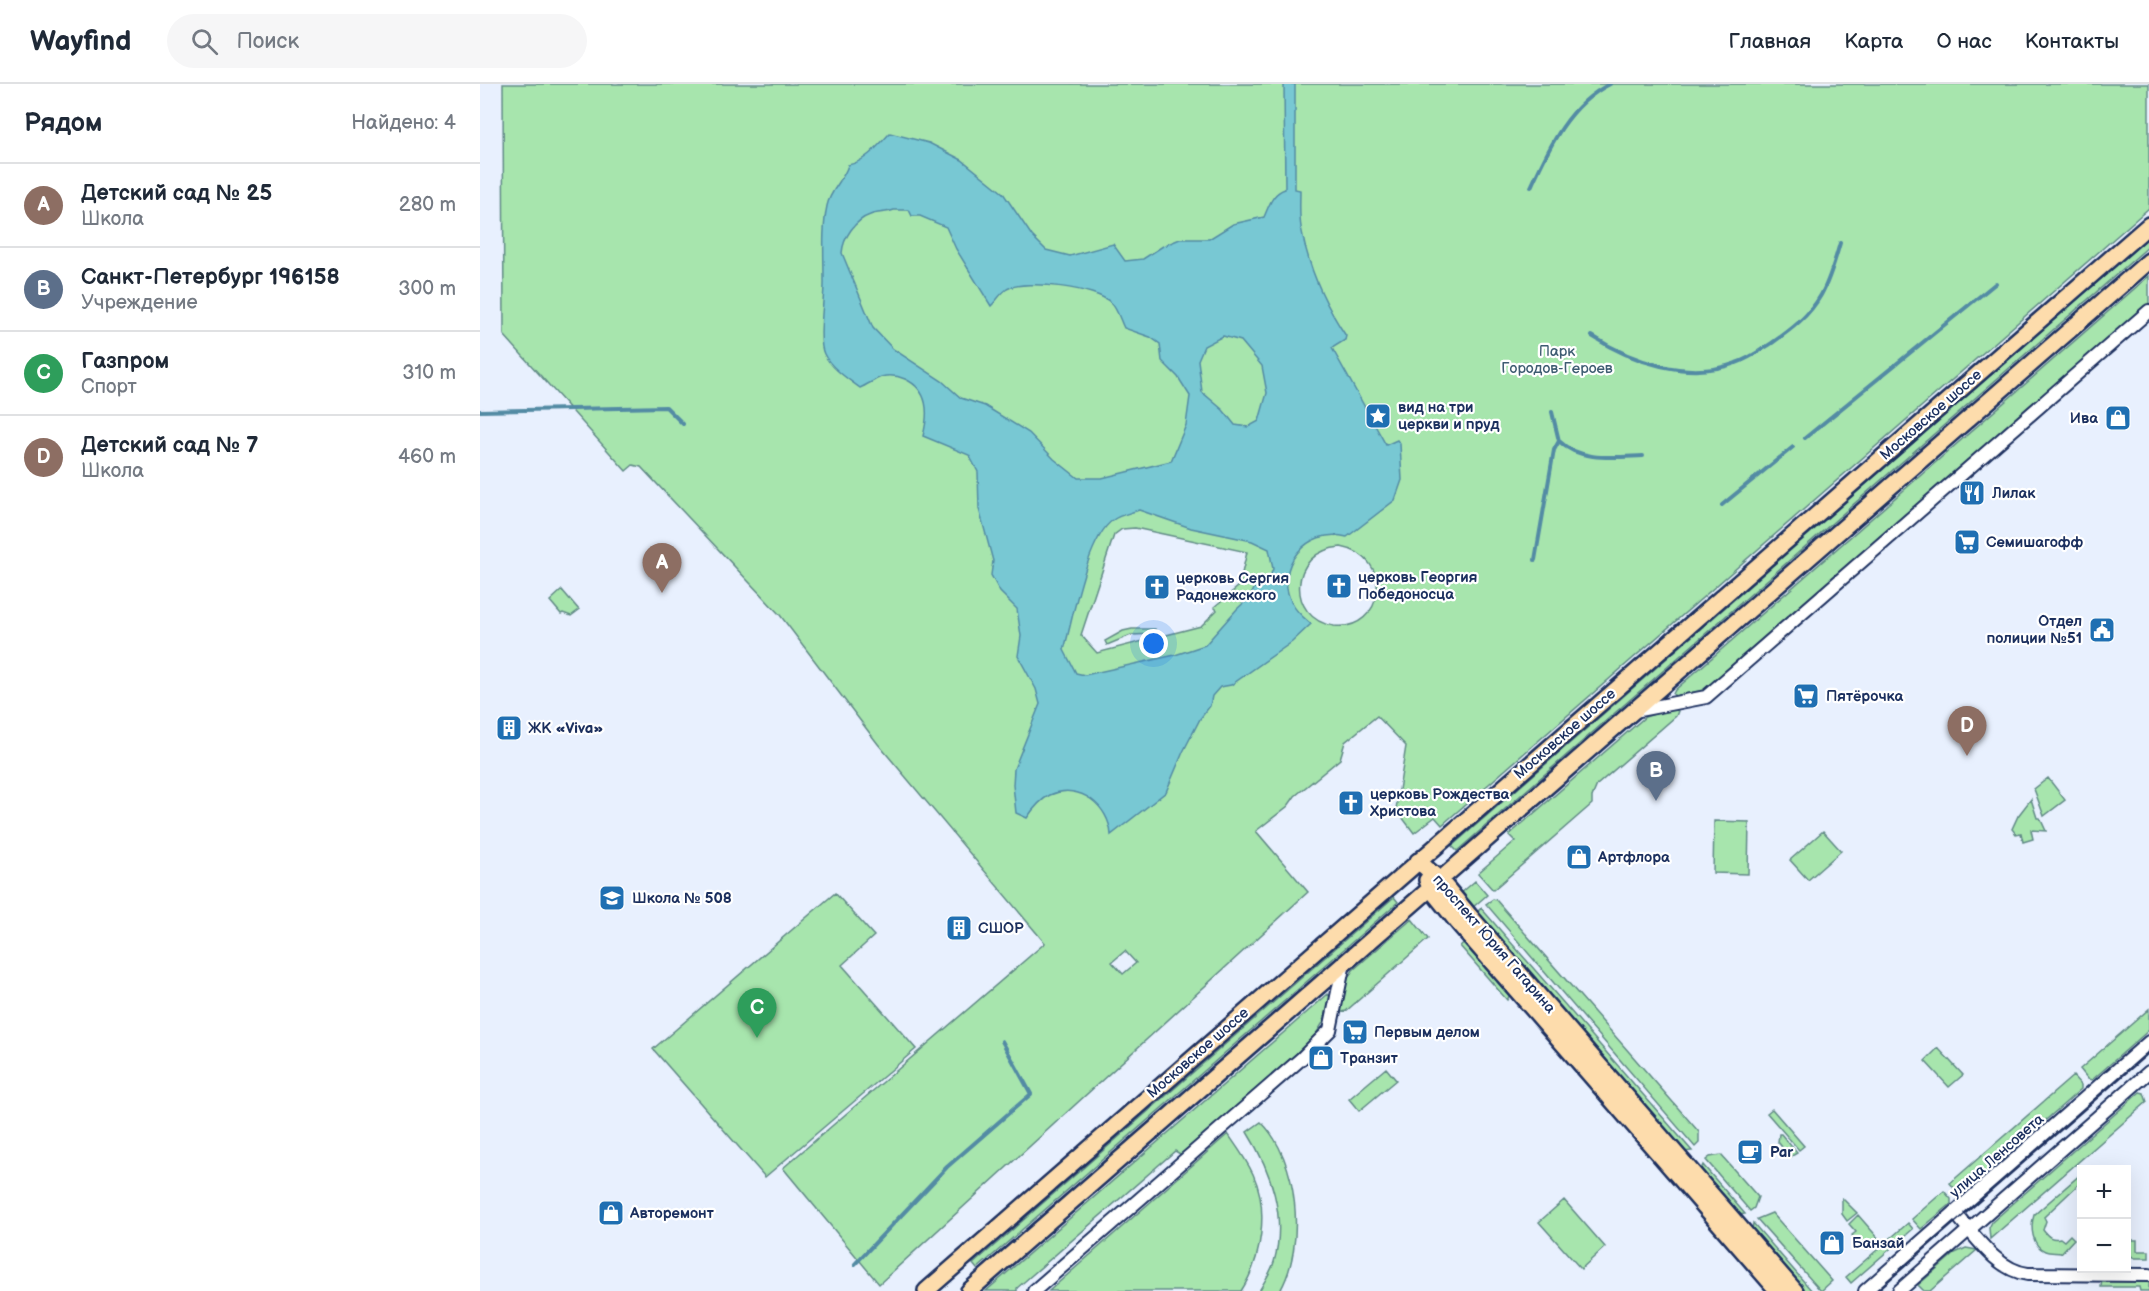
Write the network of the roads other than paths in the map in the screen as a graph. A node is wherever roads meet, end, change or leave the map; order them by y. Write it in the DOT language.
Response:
graph roads {
  1 [pos="2149,225"];
  2 [pos="2149,261"];
  3 [pos="2149,311"];
  4 [pos="1633,711"];
  5 [pos="1418,861"];
  6 [pos="1435,884"];
  7 [pos="1344,963"];
  8 [pos="2149,1042"];
  9 [pos="2149,1072"];
  10 [pos="1955,1213"];
  11 [pos="1970,1229"];
  12 [pos="2149,1275"];
  13 [pos="926,1291"];
  14 [pos="969,1291"];
  15 [pos="1034,1291"];
  16 [pos="1778,1291"];
  17 [pos="1795,1291"];
  18 [pos="1865,1291"];
  19 [pos="1899,1291"];
  1 -- 5 [label="main road, Московское шоссе"];
  2 -- 4 [label="main road, Московское шоссе"];
  3 -- 4 [label="street"];
  4 -- 6 [label="main road, Московское шоссе"];
  5 -- 6 [label="main road, проспект Юрия Гагарина"];
  5 -- 13 [label="main road, Московское шоссе"];
  6 -- 7 [label="main road, Московское шоссе"];
  6 -- 16 [label="main road, проспект Юрия Гагарина"];
  6 -- 17 [label="main road, проспект Юрия Гагарина"];
  7 -- 14 [label="main road, Московское шоссе"];
  7 -- 15 [label="street"];
  8 -- 10 [label="street, улица Ленсовета"];
  9 -- 11 [label="street"];
  10 -- 11 [label="street"];
  10 -- 18 [label="street, улица Ленсовета"];
  11 -- 12 [label="street"];
  11 -- 19 [label="street"];
}
